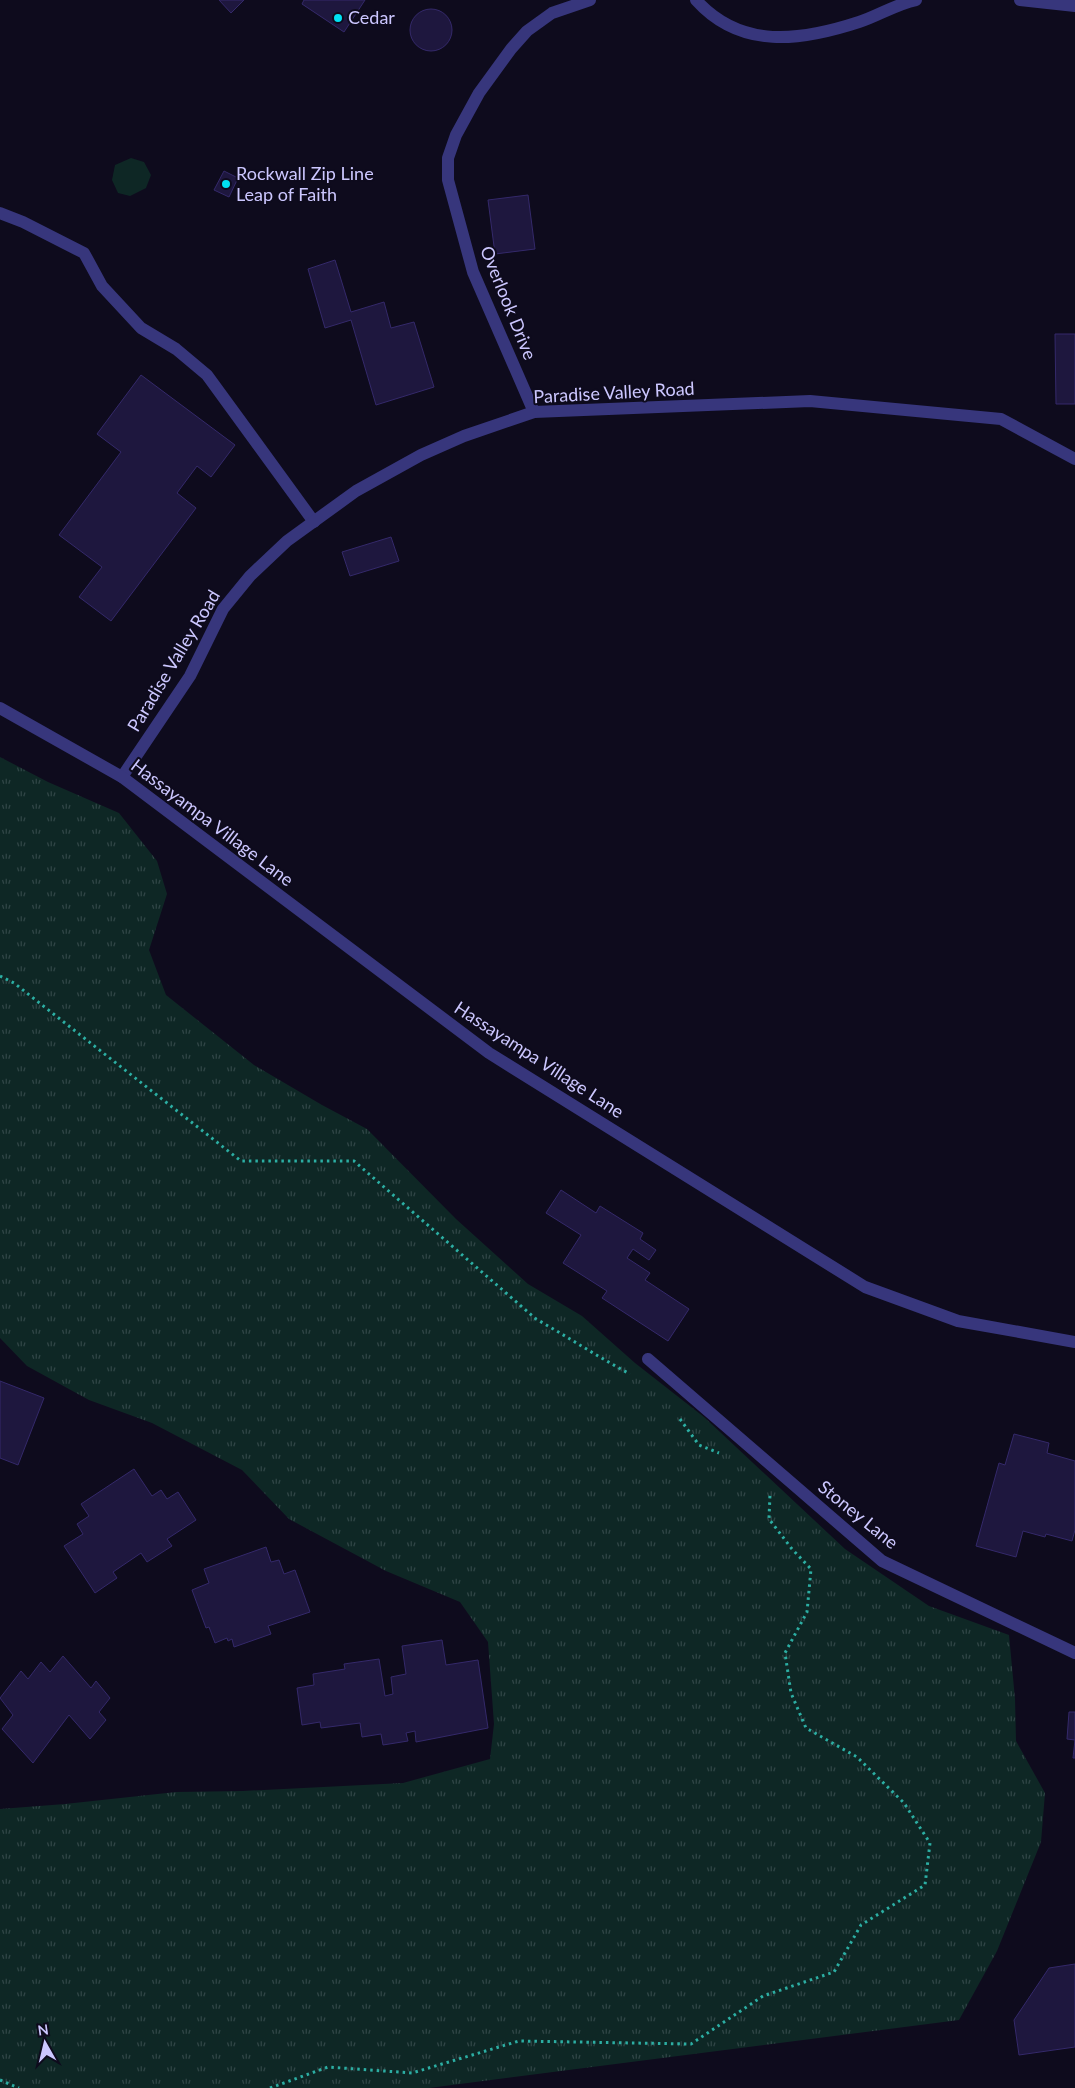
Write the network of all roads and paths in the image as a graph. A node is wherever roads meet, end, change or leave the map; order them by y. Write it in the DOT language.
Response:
graph roads {
  1 [pos="590,0"];
  2 [pos="696,0"];
  3 [pos="916,0"];
  4 [pos="1020,0"];
  5 [pos="1075,6"];
  6 [pos="0,213"];
  7 [pos="534,412"];
  8 [pos="1075,458"];
  9 [pos="314,522"];
  10 [pos="0,708"];
  11 [pos="122,777"];
  12 [pos="0,976"];
  13 [pos="1075,1342"];
  14 [pos="648,1359"];
  15 [pos="637,1377"];
  16 [pos="676,1413"];
  17 [pos="722,1454"];
  18 [pos="770,1491"];
  19 [pos="1075,1653"];
  20 [pos="0,2080"];
  21 [pos="20,2088"];
  22 [pos="270,2088"];
  1 -- 7 [label="street, Overlook Drive"];
  2 -- 3 [label="street"];
  4 -- 5 [label="street"];
  6 -- 9 [label="street"];
  7 -- 8 [label="street, Paradise Valley Road"];
  7 -- 9 [label="street, Paradise Valley Road"];
  9 -- 11 [label="street, Paradise Valley Road"];
  10 -- 11 [label="street, Hassayampa Village Lane"];
  11 -- 13 [label="street, Hassayampa Village Lane"];
  12 -- 15 [label="path"];
  14 -- 19 [label="street, Stoney Lane"];
  16 -- 17 [label="path"];
  18 -- 22 [label="path"];
  20 -- 21 [label="path"];
}
